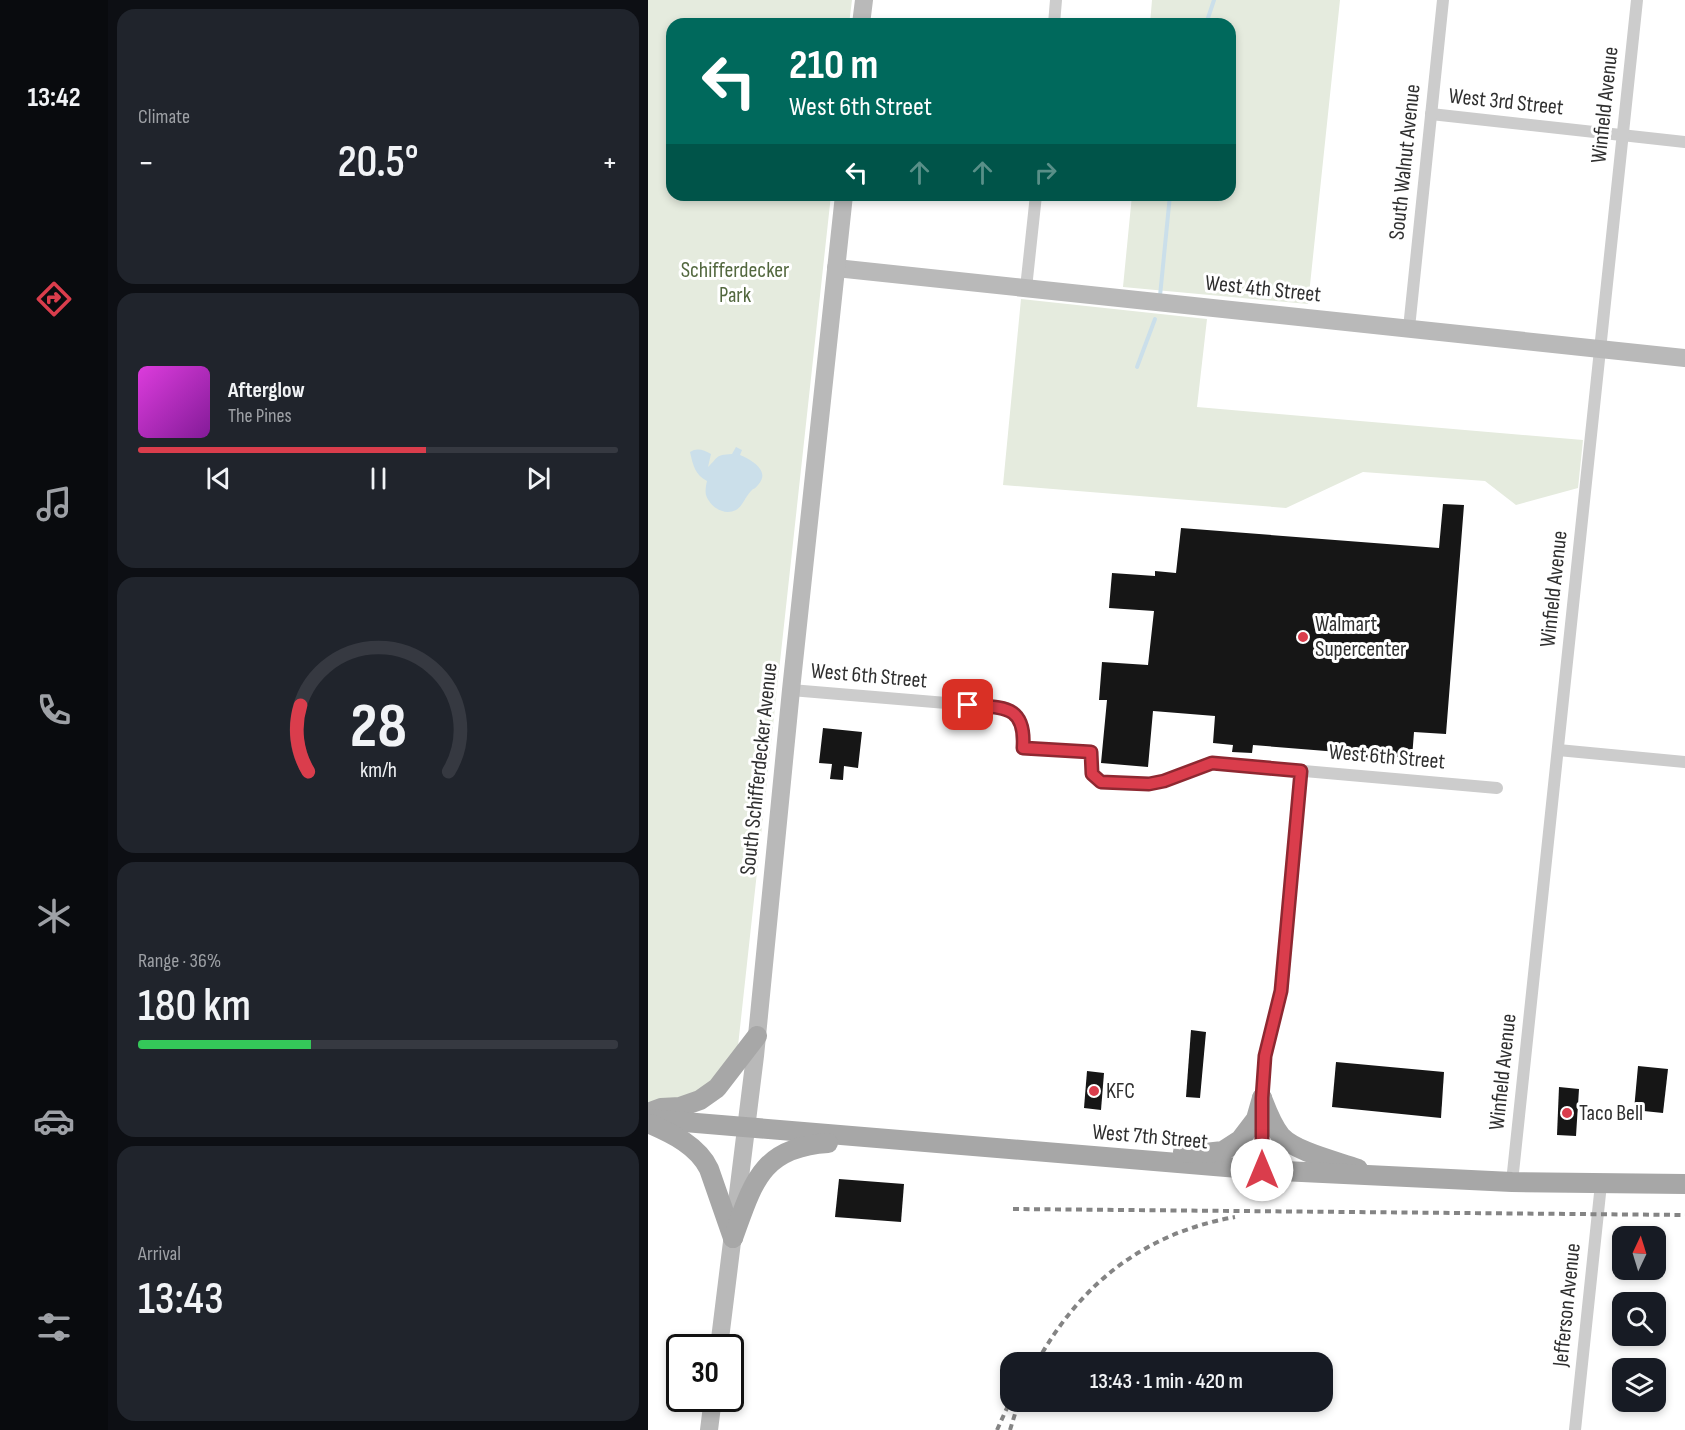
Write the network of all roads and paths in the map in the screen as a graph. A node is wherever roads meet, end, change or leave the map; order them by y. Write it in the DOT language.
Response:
graph roads {
  1 [pos="864,0"];
  2 [pos="1056,0"];
  3 [pos="1443,0"];
  4 [pos="1637,0"];
  5 [pos="862,18"];
  6 [pos="1054,18"];
  7 [pos="1431,114"];
  8 [pos="1623,136"];
  9 [pos="1685,142"];
  10 [pos="843,201"];
  11 [pos="1035,201"];
  12 [pos="836,268"];
  13 [pos="1026,288"];
  14 [pos="1409,328"];
  15 [pos="1600,349"];
  16 [pos="1685,358"];
  17 [pos="791,690"];
  18 [pos="1558,750"];
  19 [pos="1685,762"];
  20 [pos="1301,771"];
  21 [pos="1497,788"];
  22 [pos="757,1036"];
  23 [pos="1262,1098"];
  24 [pos="648,1113"];
  25 [pos="648,1121"];
  26 [pos="746,1128"];
  27 [pos="851,1136"];
  28 [pos="1154,1162"];
  29 [pos="1262,1170"];
  30 [pos="1377,1177"];
  31 [pos="1512,1182"];
  32 [pos="1600,1184"];
  33 [pos="1685,1184"];
  34 [pos="733,1238"];
  35 [pos="721,1334"];
  36 [pos="711,1412"];
  37 [pos="709,1430"];
  38 [pos="1575,1430"];
  1 -- 5 [label="main road"];
  2 -- 6 [label="street"];
  3 -- 7 [label="street, South Walnut Avenue"];
  4 -- 8 [label="street, Winfield Avenue"];
  7 -- 8 [label="street, West 3rd Street"];
  7 -- 14 [label="street, South Walnut Avenue"];
  8 -- 9 [label="street, West 3rd Street"];
  8 -- 15 [label="street, Winfield Avenue"];
  10 -- 12 [label="main road, South Schifferdecker Avenue"];
  11 -- 13 [label="street"];
  12 -- 13 [label="main road, West 4th Street"];
  12 -- 17 [label="main road, South Schifferdecker Avenue"];
  13 -- 14 [label="main road, West 4th Street"];
  14 -- 15 [label="main road, West 4th Street"];
  15 -- 16 [label="main road, West 4th Street"];
  15 -- 18 [label="street, Winfield Avenue"];
  17 -- 20 [label="street, West 6th Street"];
  17 -- 22 [label="main road, South Schifferdecker Avenue"];
  18 -- 19 [label="street"];
  18 -- 31 [label="street, Winfield Avenue"];
  20 -- 21 [label="street, West 6th Street"];
  20 -- 23 [label="street"];
  22 -- 24 [label="main road"];
  22 -- 26 [label="main road, South Schifferdecker Avenue"];
  23 -- 28 [label="main road"];
  23 -- 29 [label="street"];
  23 -- 30 [label="main road"];
  25 -- 26 [label="main road, West 7th Street"];
  25 -- 34 [label="main road"];
  26 -- 27 [label="main road, West 7th Street"];
  26 -- 34 [label="main road, South Schifferdecker Avenue"];
  27 -- 28 [label="main road, West 7th Street"];
  27 -- 34 [label="main road"];
  28 -- 29 [label="main road, West 7th Street"];
  29 -- 30 [label="main road, West 7th Street"];
  30 -- 31 [label="main road, West 7th Street"];
  31 -- 32 [label="main road, West 7th Street"];
  32 -- 33 [label="main road, West 7th Street"];
  32 -- 38 [label="street, Jefferson Avenue"];
  34 -- 35 [label="main road, South Schifferdecker Avenue"];
  36 -- 37 [label="main road"];
}
